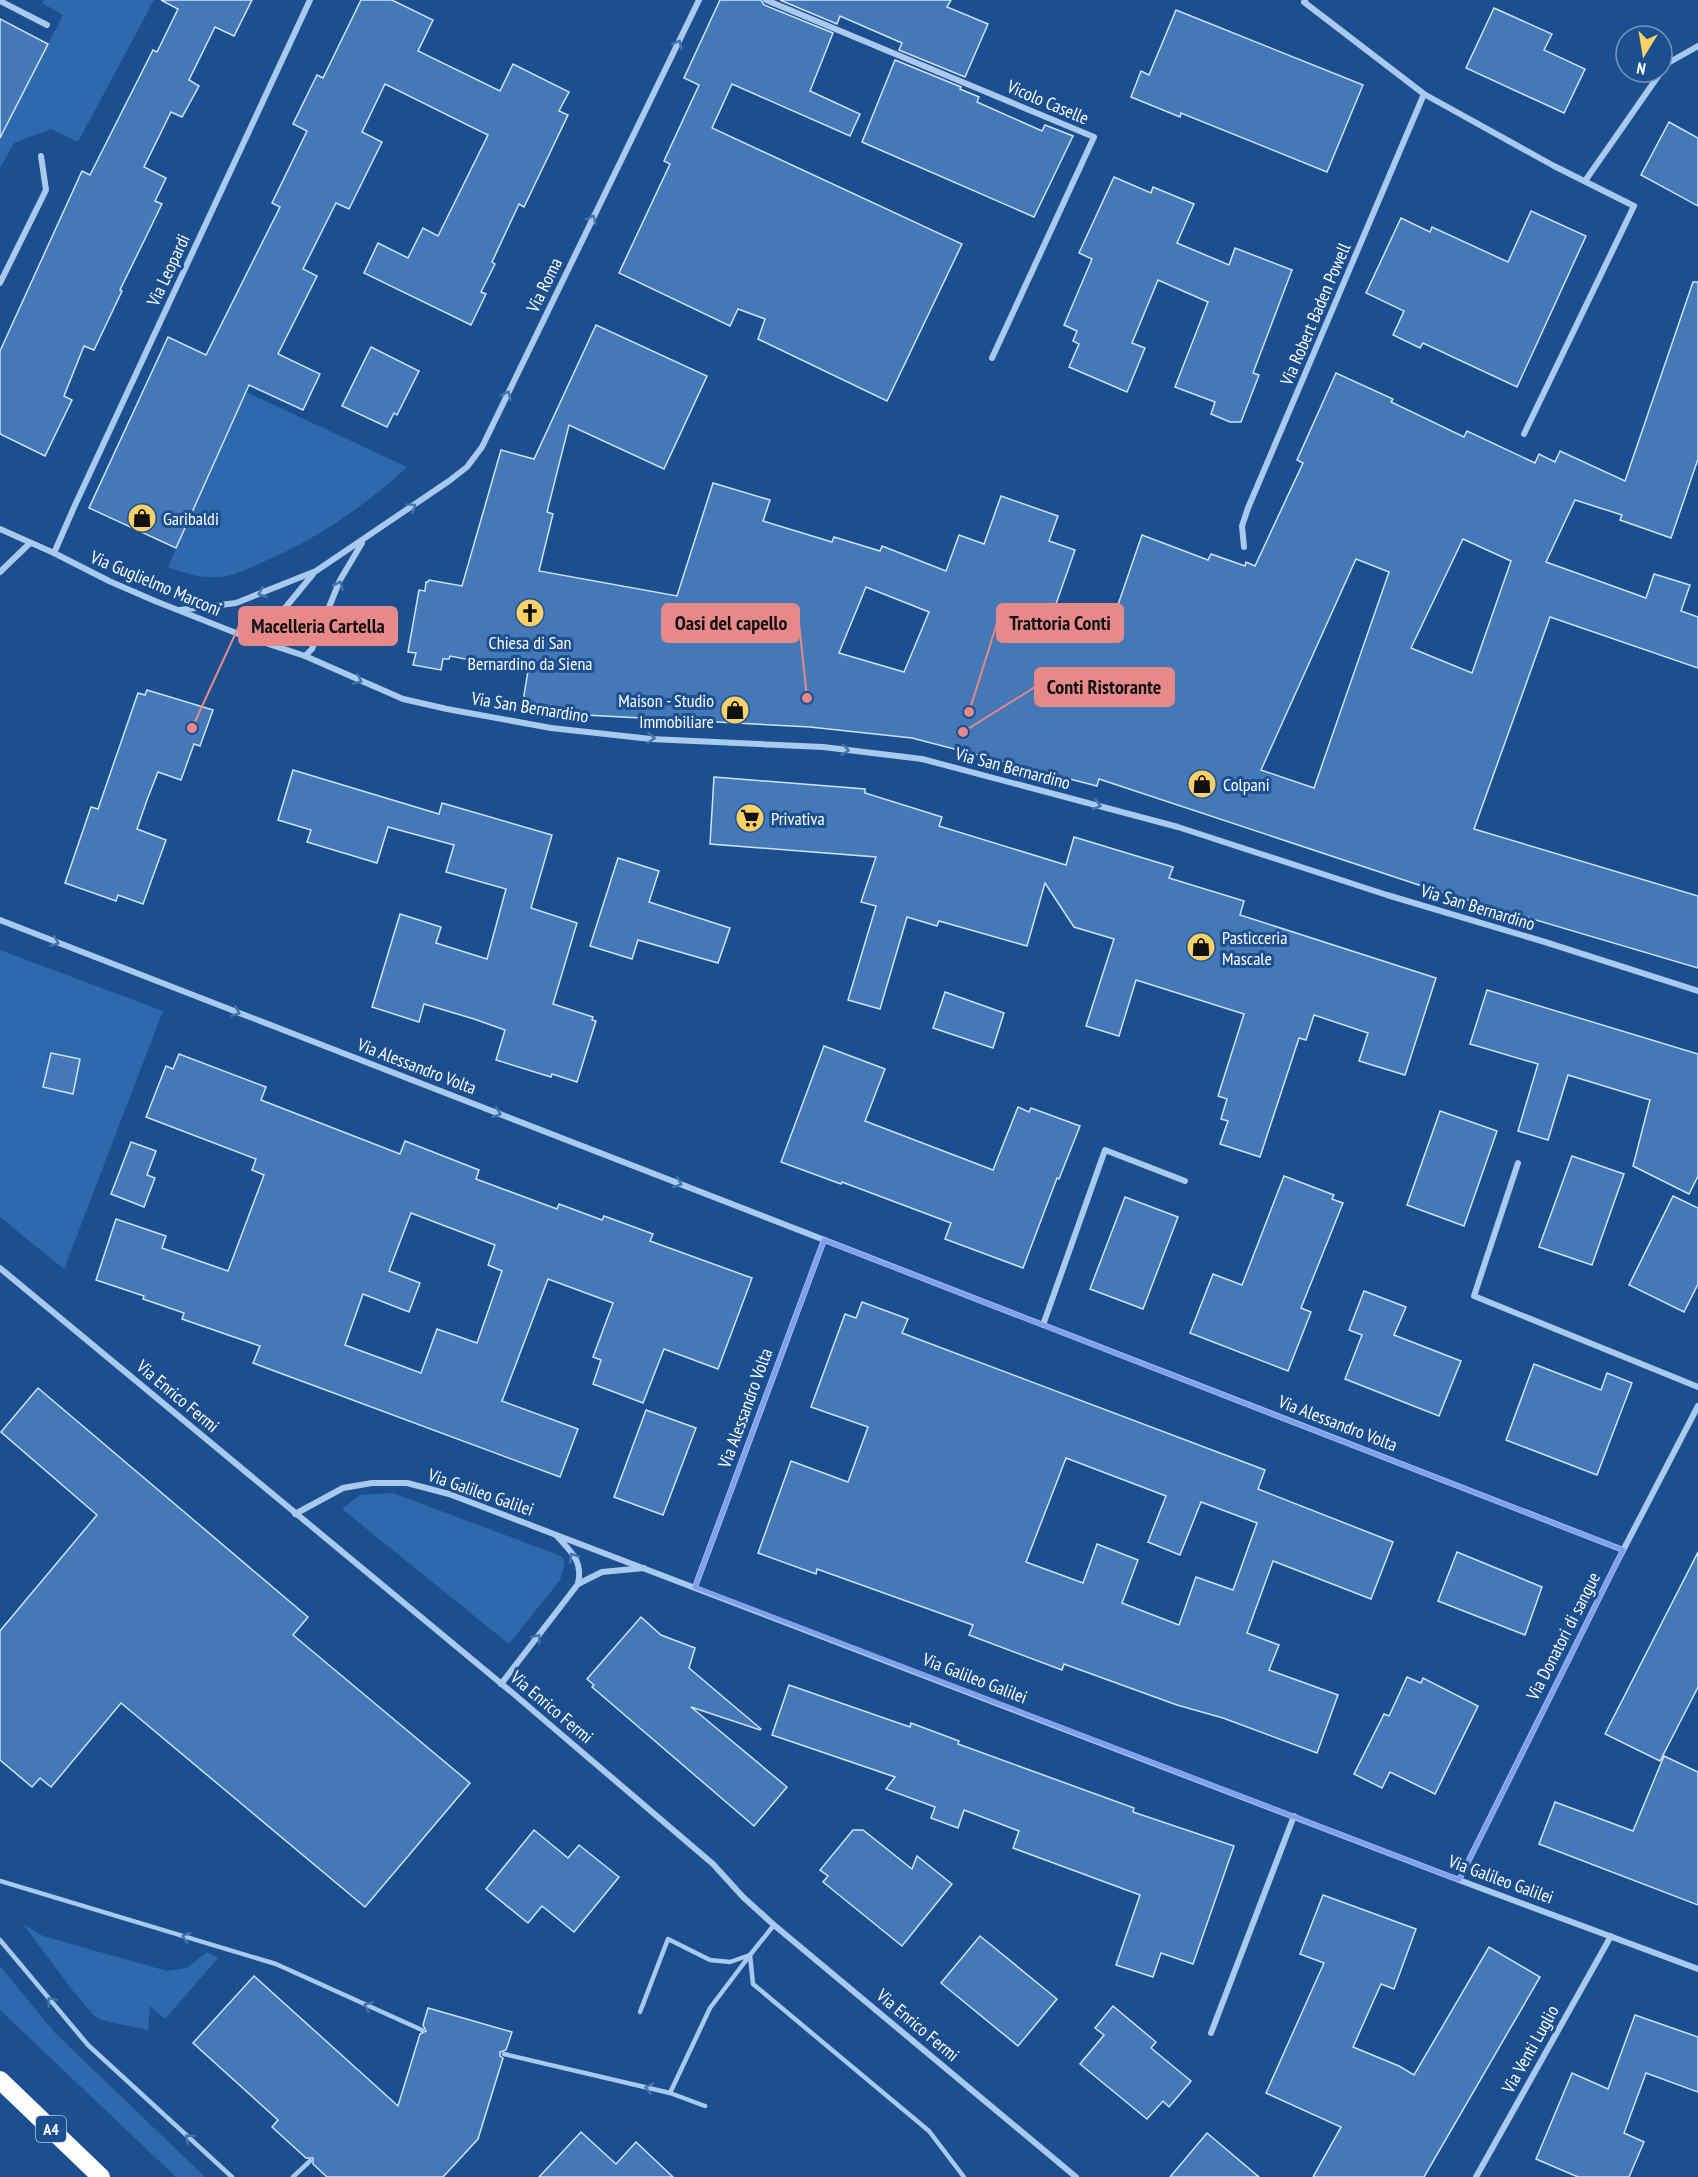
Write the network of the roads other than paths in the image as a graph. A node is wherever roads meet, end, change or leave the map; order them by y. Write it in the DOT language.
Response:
graph roads {
  1 [pos="310,0"];
  2 [pos="699,0"];
  3 [pos="766,0"];
  4 [pos="1305,0"];
  5 [pos="0,1"];
  6 [pos="47,25"];
  7 [pos="1698,46"];
  8 [pos="1674,60"];
  9 [pos="1654,84"];
  10 [pos="1424,94"];
  11 [pos="42,156"];
  12 [pos="1585,181"];
  13 [pos="0,284"];
  14 [pos="992,358"];
  15 [pos="1524,434"];
  16 [pos="0,529"];
  17 [pos="364,540"];
  18 [pos="30,543"];
  19 [pos="1244,547"];
  20 [pos="54,553"];
  21 [pos="316,571"];
  22 [pos="0,572"];
  23 [pos="179,610"];
  24 [pos="264,643"];
  25 [pos="305,656"];
  26 [pos="0,920"];
  27 [pos="1698,991"];
  28 [pos="1518,1162"];
  29 [pos="1185,1181"];
  30 [pos="824,1240"];
  31 [pos="0,1268"];
  32 [pos="1043,1325"];
  33 [pos="1698,1387"];
  34 [pos="1698,1406"];
  35 [pos="296,1514"];
  36 [pos="555,1534"];
  37 [pos="1623,1550"];
  38 [pos="646,1568"];
  39 [pos="579,1584"];
  40 [pos="694,1587"];
  41 [pos="501,1684"];
  42 [pos="1294,1816"];
  43 [pos="1458,1880"];
  44 [pos="0,1881"];
  45 [pos="774,1925"];
  46 [pos="1611,1936"];
  47 [pos="0,1940"];
  48 [pos="750,1955"];
  49 [pos="1698,1969"];
  50 [pos="640,2012"];
  51 [pos="422,2030"];
  52 [pos="1211,2033"];
  53 [pos="504,2054"];
  54 [pos="0,2080"];
  55 [pos="670,2093"];
  56 [pos="705,2106"];
  57 [pos="310,2161"];
  58 [pos="101,2177"];
  59 [pos="232,2177"];
  60 [pos="293,2177"];
  61 [pos="964,2177"];
  62 [pos="1076,2177"];
  63 [pos="1476,2177"];
  1 -- 20 [label="street, Via Leopardi"];
  17 -- 2 [label="street, Via Roma, one-way"];
  3 -- 14 [label="street, Vicolo Caselle"];
  4 -- 10 [label="street"];
  5 -- 6 [label="street"];
  7 -- 8 [label="street"];
  9 -- 12 [label="street"];
  10 -- 12 [label="street"];
  10 -- 19 [label="street, Via Robert Baden Powell"];
  11 -- 13 [label="street"];
  12 -- 15 [label="street"];
  16 -- 18 [label="street, Via Guglielmo Marconi"];
  17 -- 21 [label="street, Via Roma"];
  25 -- 17 [label="street, Via Roma, one-way"];
  18 -- 20 [label="street, Via Guglielmo Marconi"];
  18 -- 22 [label="street"];
  20 -- 23 [label="street, Via Guglielmo Marconi"];
  21 -- 23 [label="street, Via Roma, one-way"];
  21 -- 24 [label="street, Via Roma"];
  23 -- 24 [label="street, Via Guglielmo Marconi"];
  24 -- 25 [label="street, Via Guglielmo Marconi"];
  25 -- 27 [label="street, Via San Bernardino, one-way"];
  26 -- 30 [label="street, Via Alessandro Volta, one-way"];
  28 -- 33 [label="street"];
  29 -- 32 [label="street"];
  30 -- 32 [label="street, Via Alessandro Volta"];
  30 -- 40 [label="street, Via Alessandro Volta"];
  31 -- 35 [label="street, Via Enrico Fermi"];
  32 -- 37 [label="street, Via Alessandro Volta"];
  34 -- 37 [label="street, Via Donatori di sangue"];
  35 -- 36 [label="street, Via Galileo Galilei"];
  35 -- 41 [label="street, Via Enrico Fermi"];
  36 -- 38 [label="street, Via Galileo Galilei"];
  39 -- 36 [label="street, Via Galileo Galilei, one-way"];
  37 -- 43 [label="street, Via Donatori di sangue"];
  38 -- 39 [label="street, Via Galileo Galilei"];
  38 -- 40 [label="street, Via Galileo Galilei"];
  41 -- 39 [label="street, Via Galileo Galilei, one-way"];
  40 -- 42 [label="street, Via Galileo Galilei"];
  41 -- 45 [label="street, Via Enrico Fermi"];
  42 -- 43 [label="street, Via Galileo Galilei"];
  42 -- 52 [label="street"];
  43 -- 46 [label="street, Via Galileo Galilei"];
  51 -- 44 [label="lane, one-way"];
  45 -- 48 [label="lane"];
  45 -- 62 [label="street, Via Enrico Fermi"];
  46 -- 49 [label="street, Via Galileo Galilei"];
  46 -- 63 [label="street, Via Venti Luglio"];
  59 -- 47 [label="lane, one-way"];
  48 -- 50 [label="lane"];
  48 -- 55 [label="lane"];
  48 -- 61 [label="lane"];
  55 -- 53 [label="lane, one-way"];
  54 -- 58 [label="highway, A4"];
  55 -- 56 [label="lane"];
  57 -- 60 [label="lane"];
}
